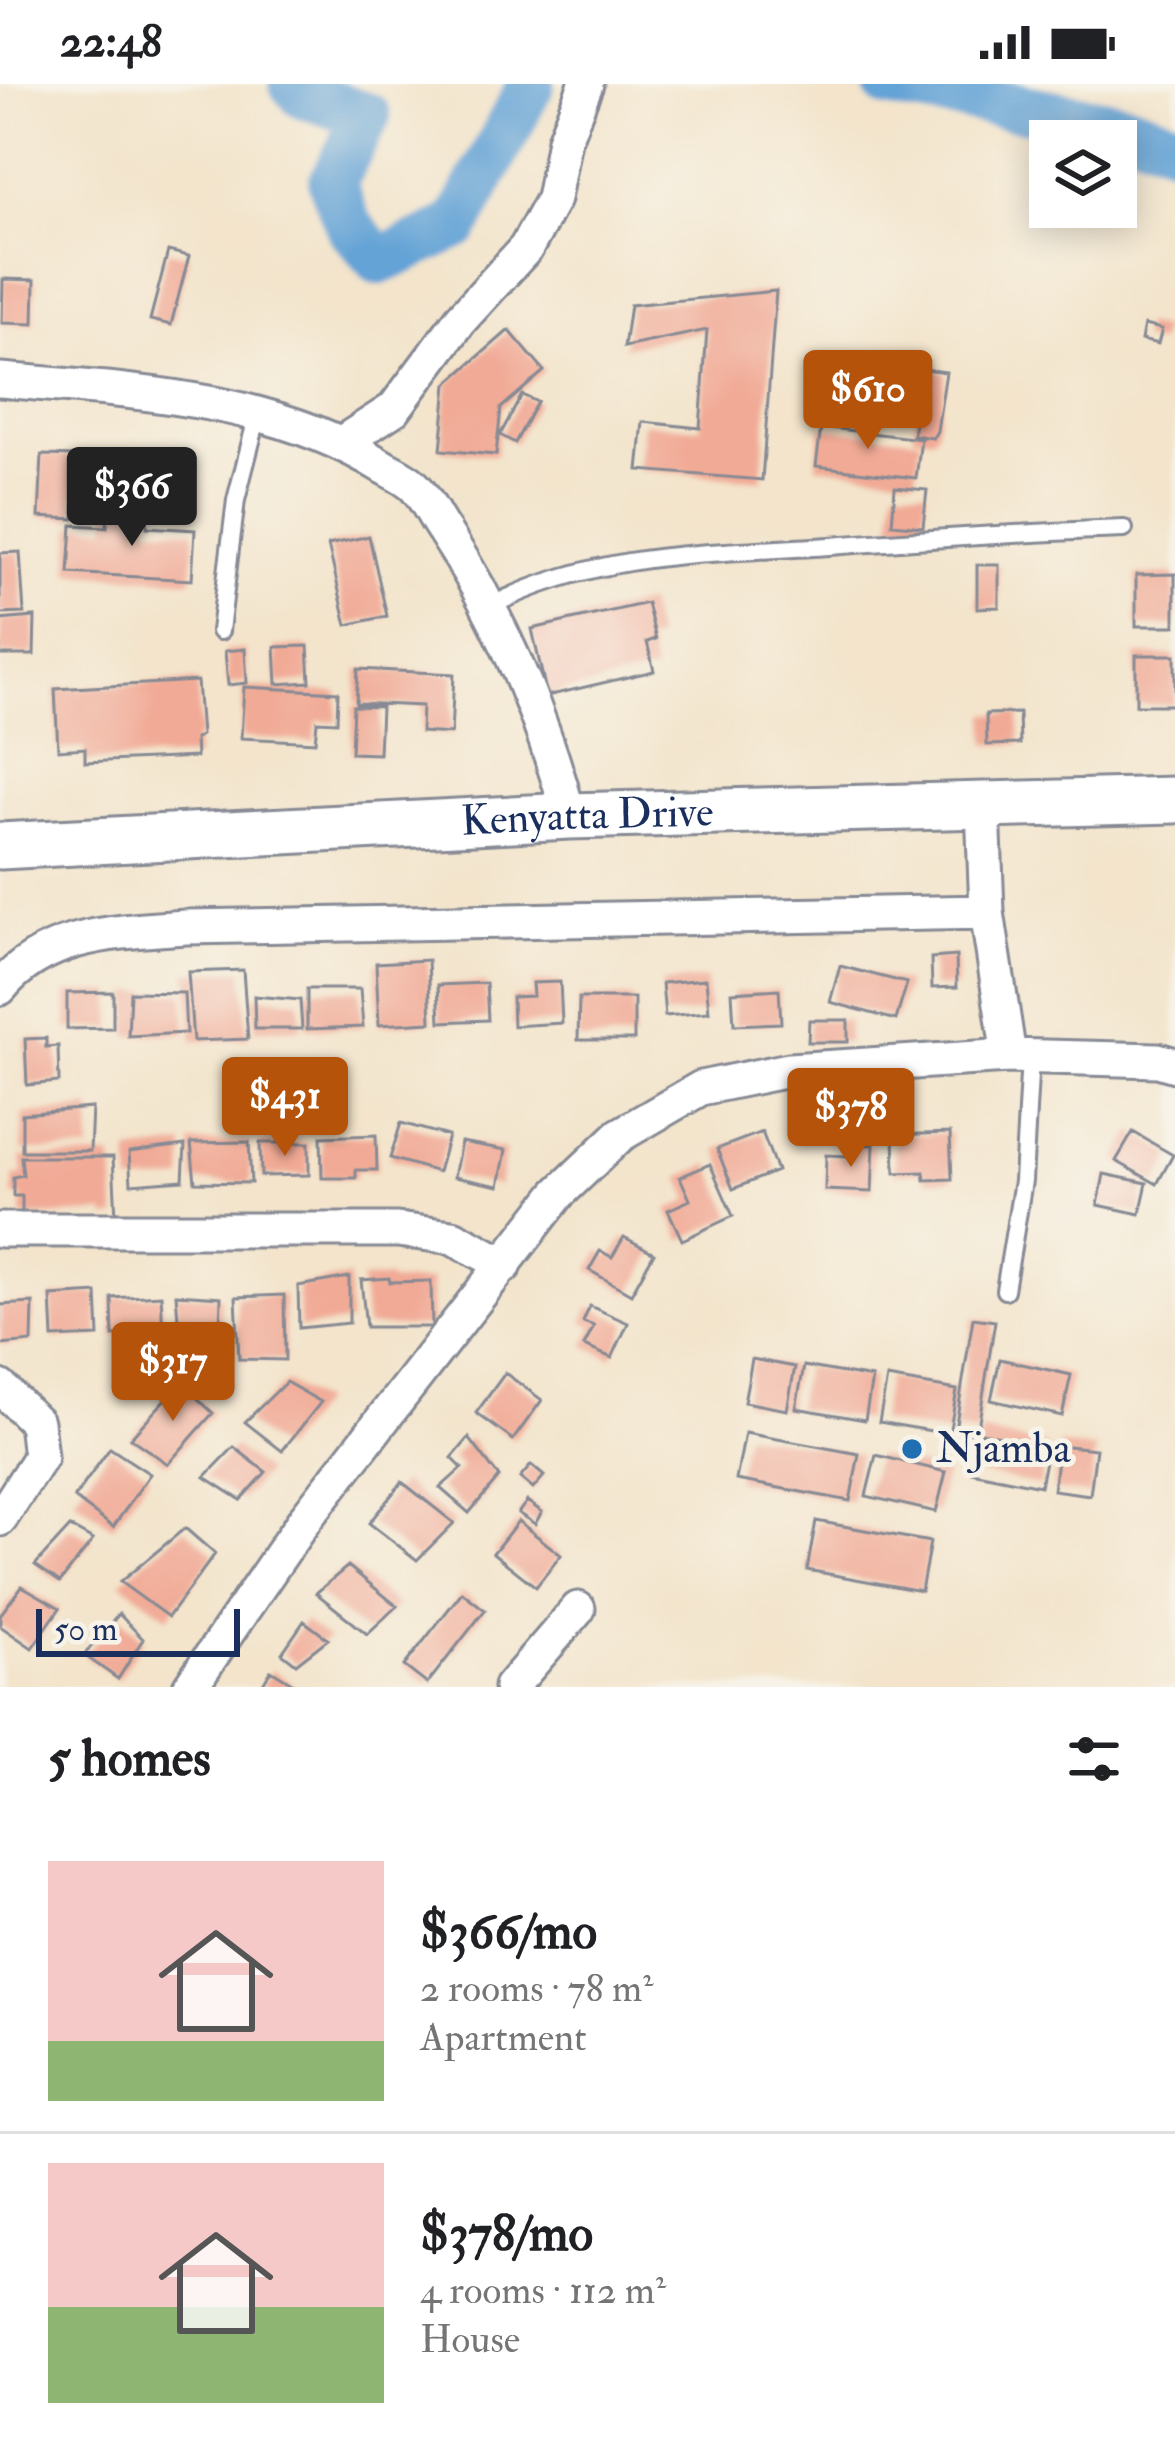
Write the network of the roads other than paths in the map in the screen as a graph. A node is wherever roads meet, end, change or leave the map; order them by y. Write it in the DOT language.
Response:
graph roads {
  1 [pos="586,84"];
  2 [pos="0,380"];
  3 [pos="258,414"];
  4 [pos="343,442"];
  5 [pos="1124,529"];
  6 [pos="489,608"];
  7 [pos="220,632"];
  8 [pos="1175,800"];
  9 [pos="983,806"];
  10 [pos="569,816"];
  11 [pos="0,845"];
  12 [pos="987,911"];
  13 [pos="0,988"];
  14 [pos="1019,1056"];
  15 [pos="1175,1065"];
  16 [pos="0,1231"];
  17 [pos="505,1265"];
  18 [pos="1005,1290"];
  19 [pos="0,1387"];
  20 [pos="0,1520"];
  21 [pos="578,1609"];
  22 [pos="190,1687"];
  23 [pos="511,1687"];
  1 -- 4 [label="street"];
  2 -- 3 [label="street"];
  3 -- 4 [label="street"];
  3 -- 7 [label="lane"];
  4 -- 6 [label="street"];
  5 -- 6 [label="lane"];
  6 -- 10 [label="street"];
  8 -- 9 [label="main road, Kenyatta Drive"];
  9 -- 10 [label="main road, Kenyatta Drive"];
  9 -- 12 [label="street"];
  10 -- 11 [label="main road, Kenyatta Drive"];
  12 -- 13 [label="street"];
  12 -- 14 [label="street"];
  14 -- 15 [label="street"];
  14 -- 17 [label="street"];
  14 -- 18 [label="lane"];
  16 -- 17 [label="street"];
  17 -- 22 [label="street"];
  19 -- 20 [label="street"];
  21 -- 23 [label="street"];
}
